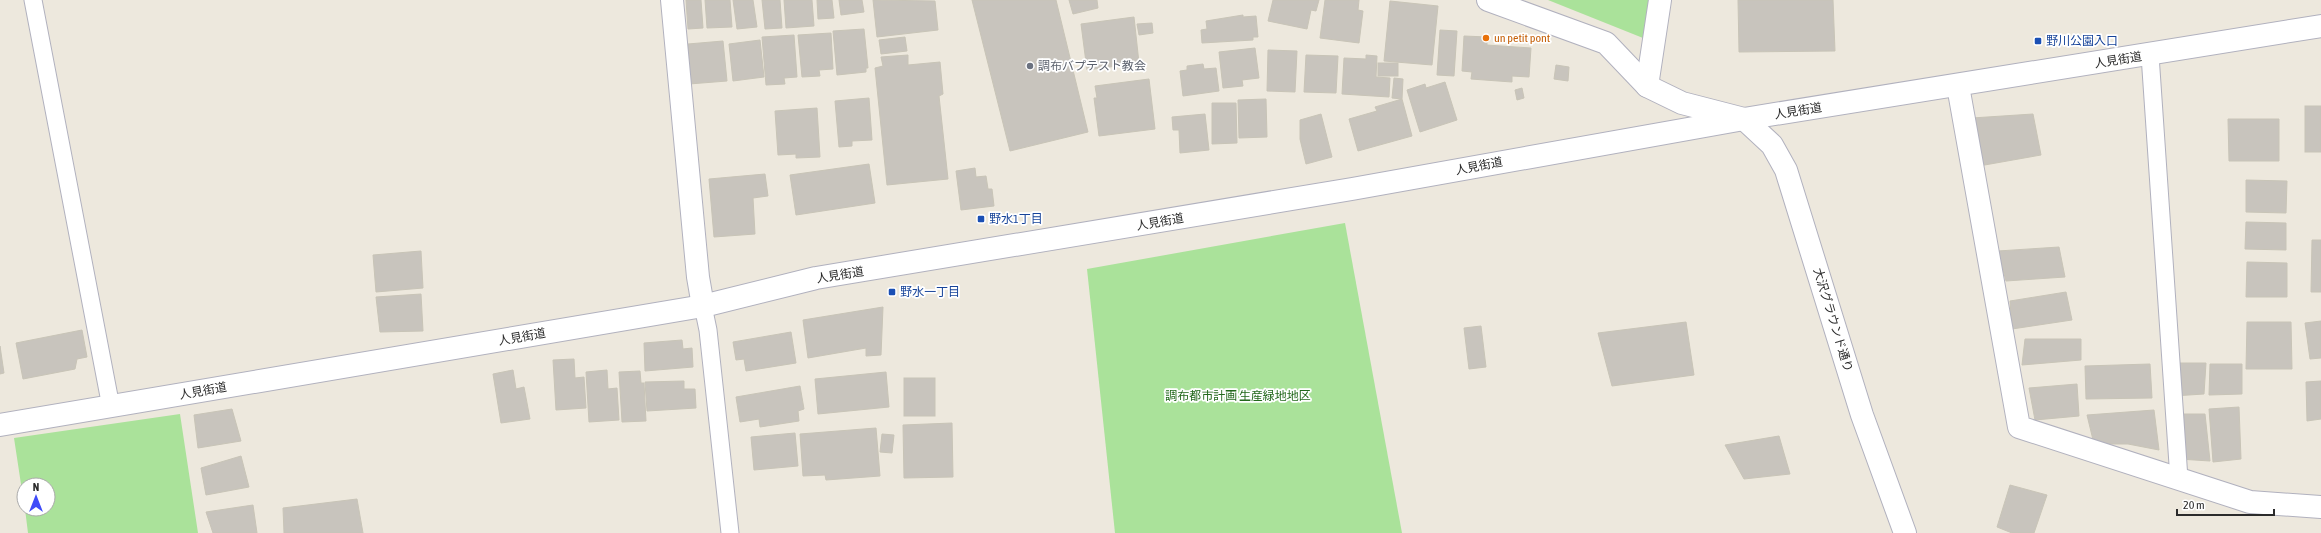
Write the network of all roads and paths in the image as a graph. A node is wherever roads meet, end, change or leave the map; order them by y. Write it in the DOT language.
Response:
graph roads {
  1 [pos="33,0"];
  2 [pos="672,0"];
  3 [pos="1488,0"];
  4 [pos="1660,0"];
  5 [pos="2321,26"];
  6 [pos="2150,55"];
  7 [pos="1647,86"];
  8 [pos="1958,86"];
  9 [pos="1744,119"];
  10 [pos="703,306"];
  11 [pos="111,407"];
  12 [pos="0,425"];
  13 [pos="2179,479"];
  14 [pos="2321,507"];
  15 [pos="730,533"];
  16 [pos="1905,533"];
  1 -- 11 [label="lane"];
  2 -- 10 [label="main road"];
  3 -- 7 [label="main road"];
  4 -- 7 [label="main road"];
  5 -- 6 [label="main road, 人見街道"];
  6 -- 8 [label="main road, 人見街道"];
  6 -- 13 [label="lane"];
  7 -- 9 [label="main road"];
  8 -- 9 [label="main road, 人見街道"];
  8 -- 13 [label="main road"];
  9 -- 10 [label="main road, 人見街道"];
  9 -- 16 [label="main road, 大沢グラウンド通り"];
  10 -- 11 [label="main road, 人見街道"];
  10 -- 15 [label="lane"];
  11 -- 12 [label="main road, 人見街道"];
  13 -- 14 [label="main road"];
}
